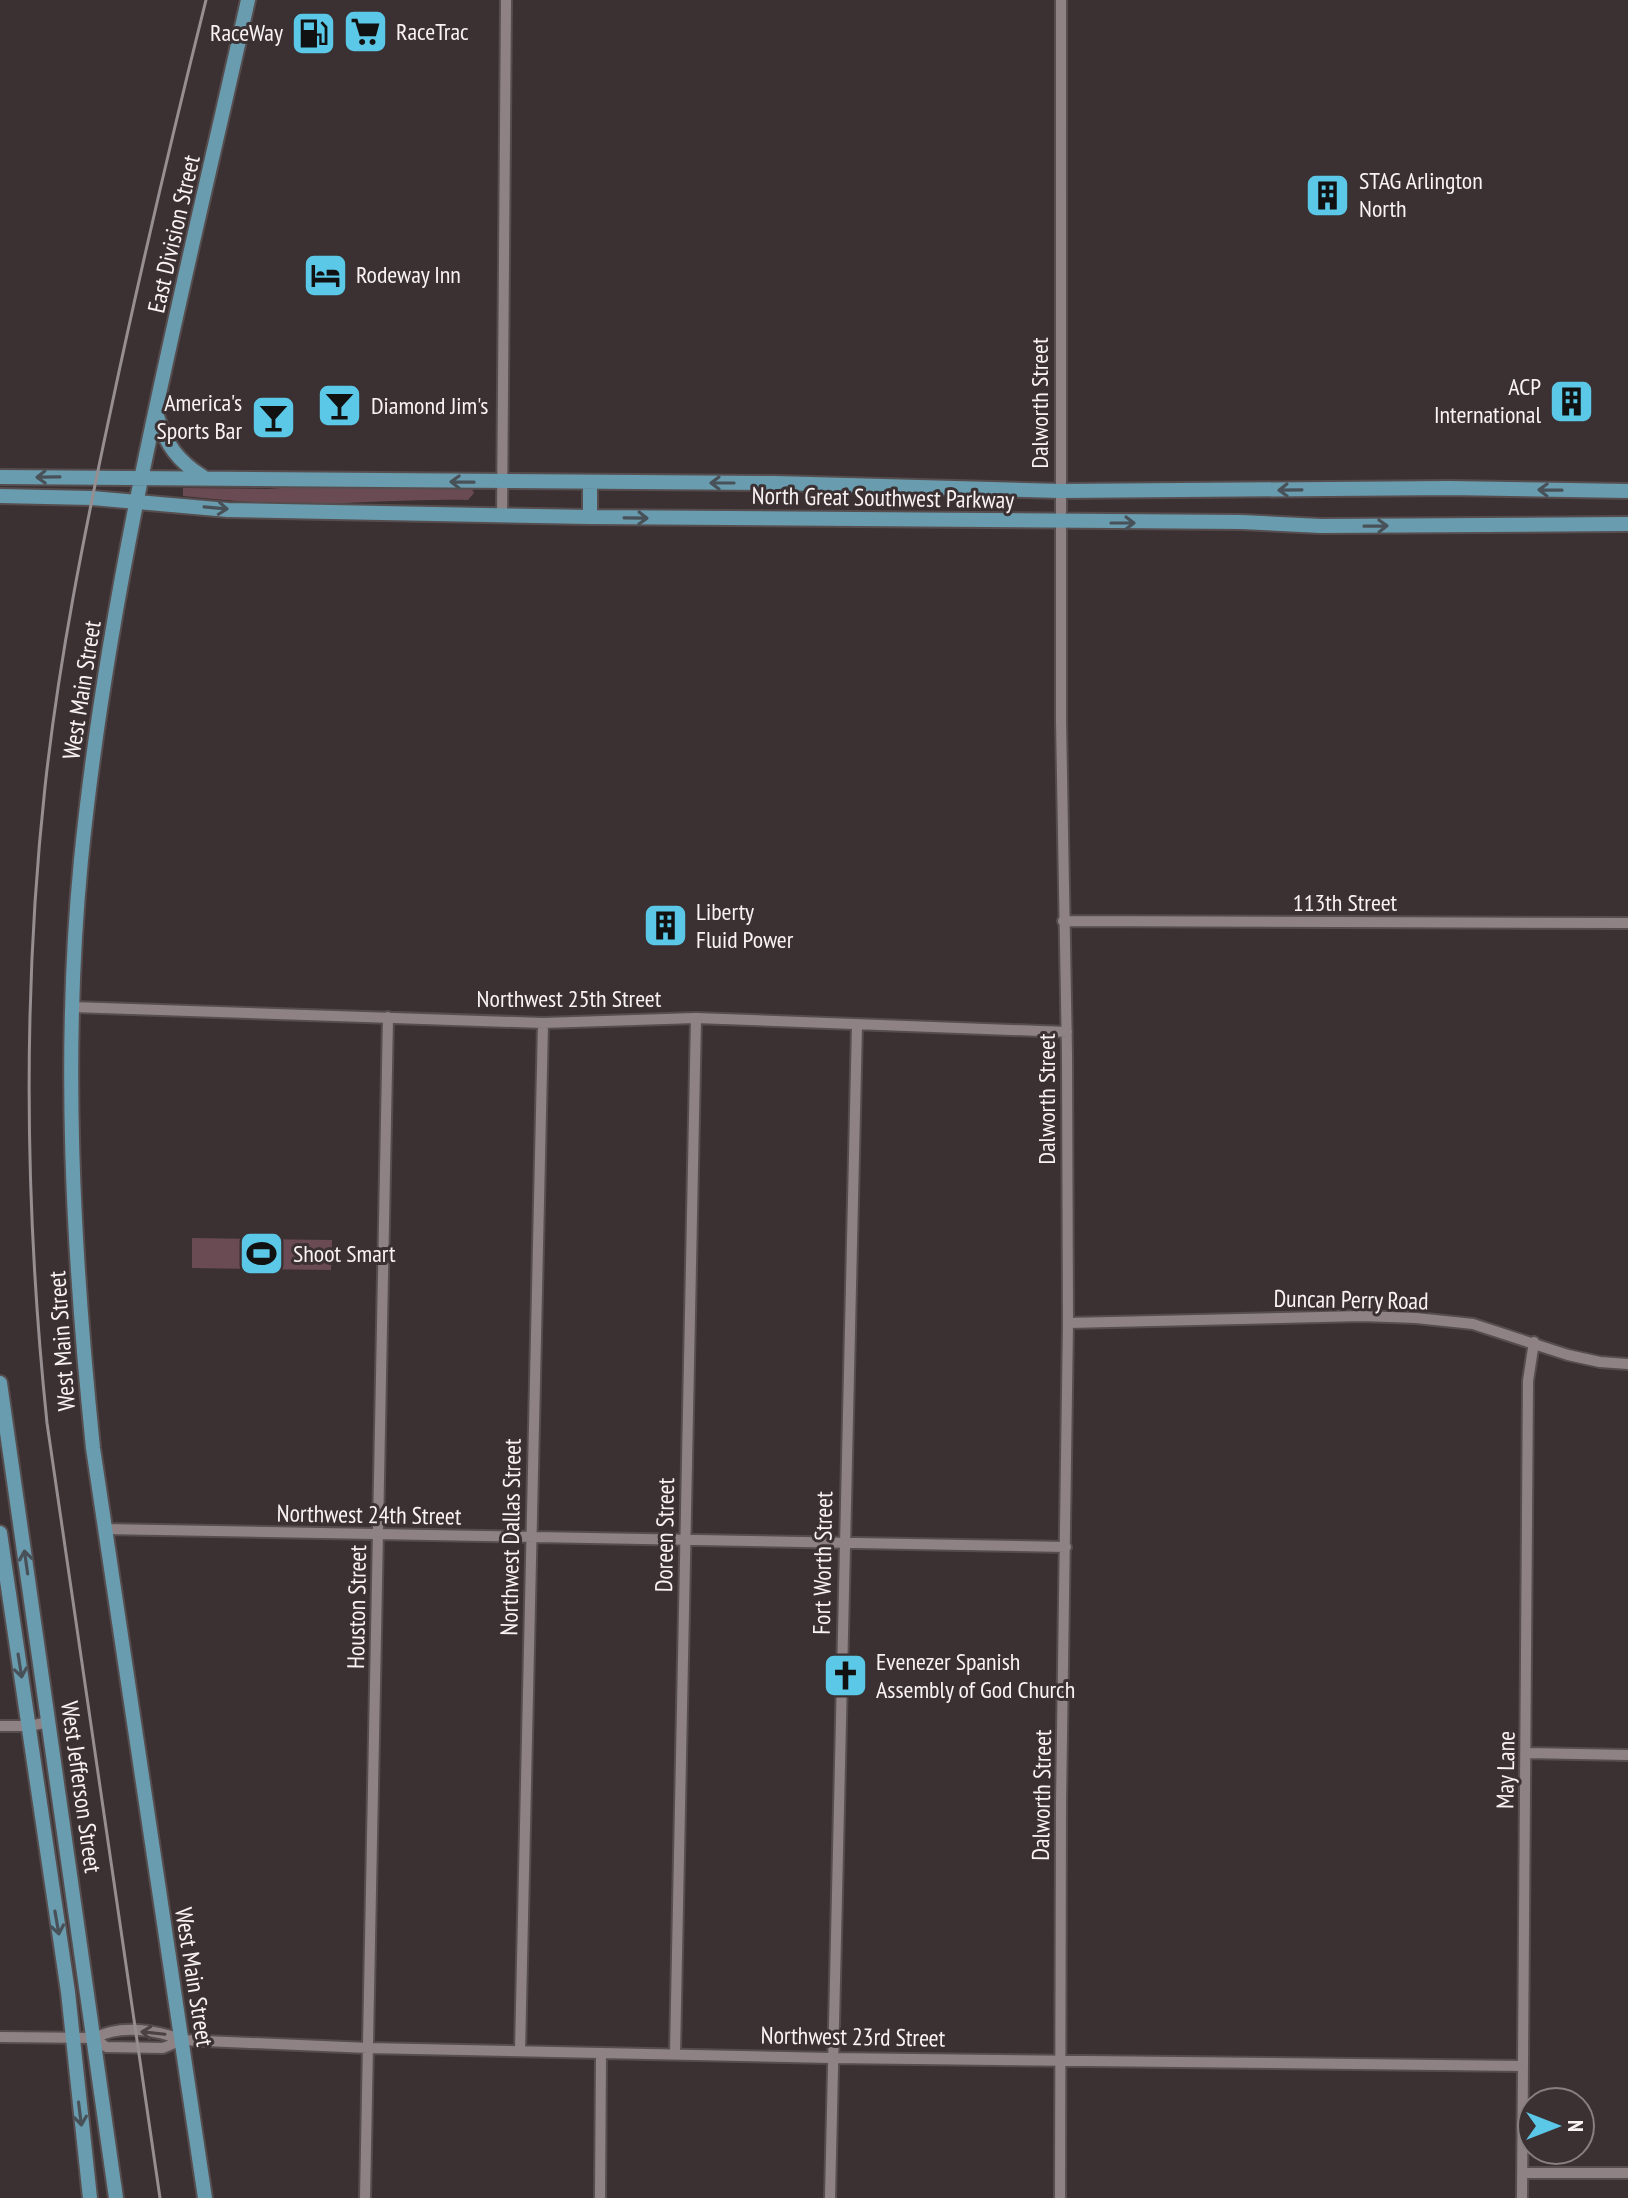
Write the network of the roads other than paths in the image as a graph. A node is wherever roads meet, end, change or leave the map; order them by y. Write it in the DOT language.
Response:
graph roads {
  1 [pos="248,0"];
  2 [pos="506,0"];
  3 [pos="1061,0"];
  4 [pos="156,414"];
  5 [pos="0,477"];
  6 [pos="142,477"];
  7 [pos="203,477"];
  8 [pos="590,482"];
  9 [pos="502,483"];
  10 [pos="1060,491"];
  11 [pos="1628,491"];
  12 [pos="0,496"];
  13 [pos="138,501"];
  14 [pos="502,516"];
  15 [pos="590,517"];
  16 [pos="1060,523"];
  17 [pos="1628,524"];
  18 [pos="1063,921"];
  19 [pos="1628,923"];
  20 [pos="72,1007"];
  21 [pos="388,1017"];
  22 [pos="696,1018"];
  23 [pos="543,1023"];
  24 [pos="857,1025"];
  25 [pos="1067,1032"];
  26 [pos="1068,1323"];
  27 [pos="1534,1342"];
  28 [pos="1628,1364"];
  29 [pos="0,1383"];
  30 [pos="6,1459"];
  31 [pos="104,1529"];
  32 [pos="0,1533"];
  33 [pos="378,1536"];
  34 [pos="531,1537"];
  35 [pos="685,1540"];
  36 [pos="844,1543"];
  37 [pos="1066,1547"];
  38 [pos="49,1722"];
  39 [pos="0,1726"];
  40 [pos="29,1726"];
  41 [pos="1526,1753"];
  42 [pos="1628,1755"];
  43 [pos="71,1872"];
  44 [pos="50,1877"];
  45 [pos="0,2037"];
  46 [pos="72,2037"];
  47 [pos="95,2038"];
  48 [pos="182,2040"];
  49 [pos="368,2048"];
  50 [pos="520,2051"];
  51 [pos="601,2053"];
  52 [pos="675,2053"];
  53 [pos="832,2058"];
  54 [pos="1061,2060"];
  55 [pos="1523,2066"];
  56 [pos="1522,2173"];
  57 [pos="1628,2173"];
  58 [pos="90,2198"];
  59 [pos="116,2198"];
  60 [pos="205,2198"];
  61 [pos="365,2198"];
  62 [pos="600,2198"];
  63 [pos="830,2198"];
  64 [pos="1060,2198"];
  65 [pos="1522,2198"];
  1 -- 4 [label="main road, East Division Street"];
  2 -- 9 [label="street"];
  3 -- 10 [label="street, Dalworth Street"];
  4 -- 6 [label="main road, East Division Street"];
  4 -- 7 [label="main road"];
  6 -- 5 [label="main road, North Great Southwest Parkway, one-way"];
  6 -- 7 [label="main road, North Great Southwest Parkway"];
  6 -- 13 [label="main road, West Main Street"];
  9 -- 7 [label="main road, North Great Southwest Parkway, one-way"];
  8 -- 9 [label="main road, North Great Southwest Parkway"];
  10 -- 8 [label="main road, North Great Southwest Parkway, one-way"];
  8 -- 15 [label="main road"];
  9 -- 14 [label="street"];
  11 -- 10 [label="main road, North Great Southwest Parkway, one-way"];
  10 -- 16 [label="street, Dalworth Street"];
  12 -- 13 [label="main road, North Great Southwest Parkway"];
  13 -- 14 [label="main road, North Great Southwest Parkway, one-way"];
  13 -- 20 [label="main road, West Main Street"];
  14 -- 15 [label="main road, North Great Southwest Parkway"];
  15 -- 16 [label="main road, North Great Southwest Parkway, one-way"];
  16 -- 17 [label="main road, North Great Southwest Parkway, one-way"];
  16 -- 18 [label="street, Dalworth Street"];
  18 -- 19 [label="street, 113th Street"];
  18 -- 25 [label="street, Dalworth Street"];
  20 -- 21 [label="street, Northwest 25th Street"];
  20 -- 31 [label="main road, West Main Street"];
  21 -- 23 [label="street, Northwest 25th Street"];
  21 -- 33 [label="street, Houston Street"];
  22 -- 23 [label="street, Northwest 25th Street"];
  22 -- 24 [label="street, Northwest 25th Street"];
  22 -- 35 [label="street, Doreen Street"];
  23 -- 34 [label="street, Northwest Dallas Street"];
  24 -- 25 [label="street, Northwest 25th Street"];
  24 -- 36 [label="street, Fort Worth Street"];
  25 -- 26 [label="street, Dalworth Street"];
  26 -- 27 [label="street, Duncan Perry Road"];
  26 -- 37 [label="street, Dalworth Street"];
  27 -- 28 [label="street, Duncan Perry Road"];
  27 -- 41 [label="street, May Lane"];
  29 -- 30 [label="main road, West Jefferson Street"];
  38 -- 30 [label="main road, West Jefferson Street, one-way"];
  31 -- 33 [label="street, Northwest 24th Street"];
  31 -- 48 [label="main road, West Main Street"];
  32 -- 40 [label="main road, West Jefferson Street, one-way"];
  33 -- 34 [label="street, Northwest 24th Street"];
  33 -- 49 [label="street, Houston Street"];
  34 -- 35 [label="street, Northwest 24th Street"];
  34 -- 50 [label="street, Northwest Dallas Street"];
  35 -- 36 [label="street, Northwest 24th Street"];
  35 -- 52 [label="street, Doreen Street"];
  36 -- 37 [label="street, Northwest 24th Street"];
  36 -- 53 [label="street, Fort Worth Street"];
  37 -- 54 [label="street, Dalworth Street"];
  38 -- 40 [label="street"];
  38 -- 43 [label="main road, West Jefferson Street"];
  39 -- 40 [label="street"];
  40 -- 44 [label="main road, West Jefferson Street"];
  41 -- 42 [label="street"];
  41 -- 55 [label="street, May Lane"];
  43 -- 44 [label="main road"];
  43 -- 47 [label="main road, West Jefferson Street"];
  44 -- 46 [label="main road, West Jefferson Street, one-way"];
  45 -- 46 [label="street, Northwest 23rd Street"];
  46 -- 47 [label="street, Northwest 23rd Street"];
  46 -- 58 [label="main road, West Jefferson Street, one-way"];
  48 -- 47 [label="street, Northwest 23rd Street, one-way"];
  47 -- 48 [label="street, Northwest 23rd Street"];
  47 -- 59 [label="main road, West Jefferson Street"];
  48 -- 49 [label="street, Northwest 23rd Street"];
  48 -- 60 [label="main road, West Main Street"];
  49 -- 50 [label="street, Northwest 23rd Street"];
  49 -- 61 [label="street, Houston Street"];
  50 -- 51 [label="street, Northwest 23rd Street"];
  51 -- 52 [label="street, Northwest 23rd Street"];
  51 -- 62 [label="street"];
  52 -- 53 [label="street, Northwest 23rd Street"];
  53 -- 54 [label="street, Northwest 23rd Street"];
  53 -- 63 [label="street, Fort Worth Street"];
  54 -- 55 [label="street, Northwest 23rd Street"];
  54 -- 64 [label="street, Dalworth Street"];
  55 -- 56 [label="street, May Lane"];
  56 -- 57 [label="street"];
  56 -- 65 [label="street, May Lane"];
}
